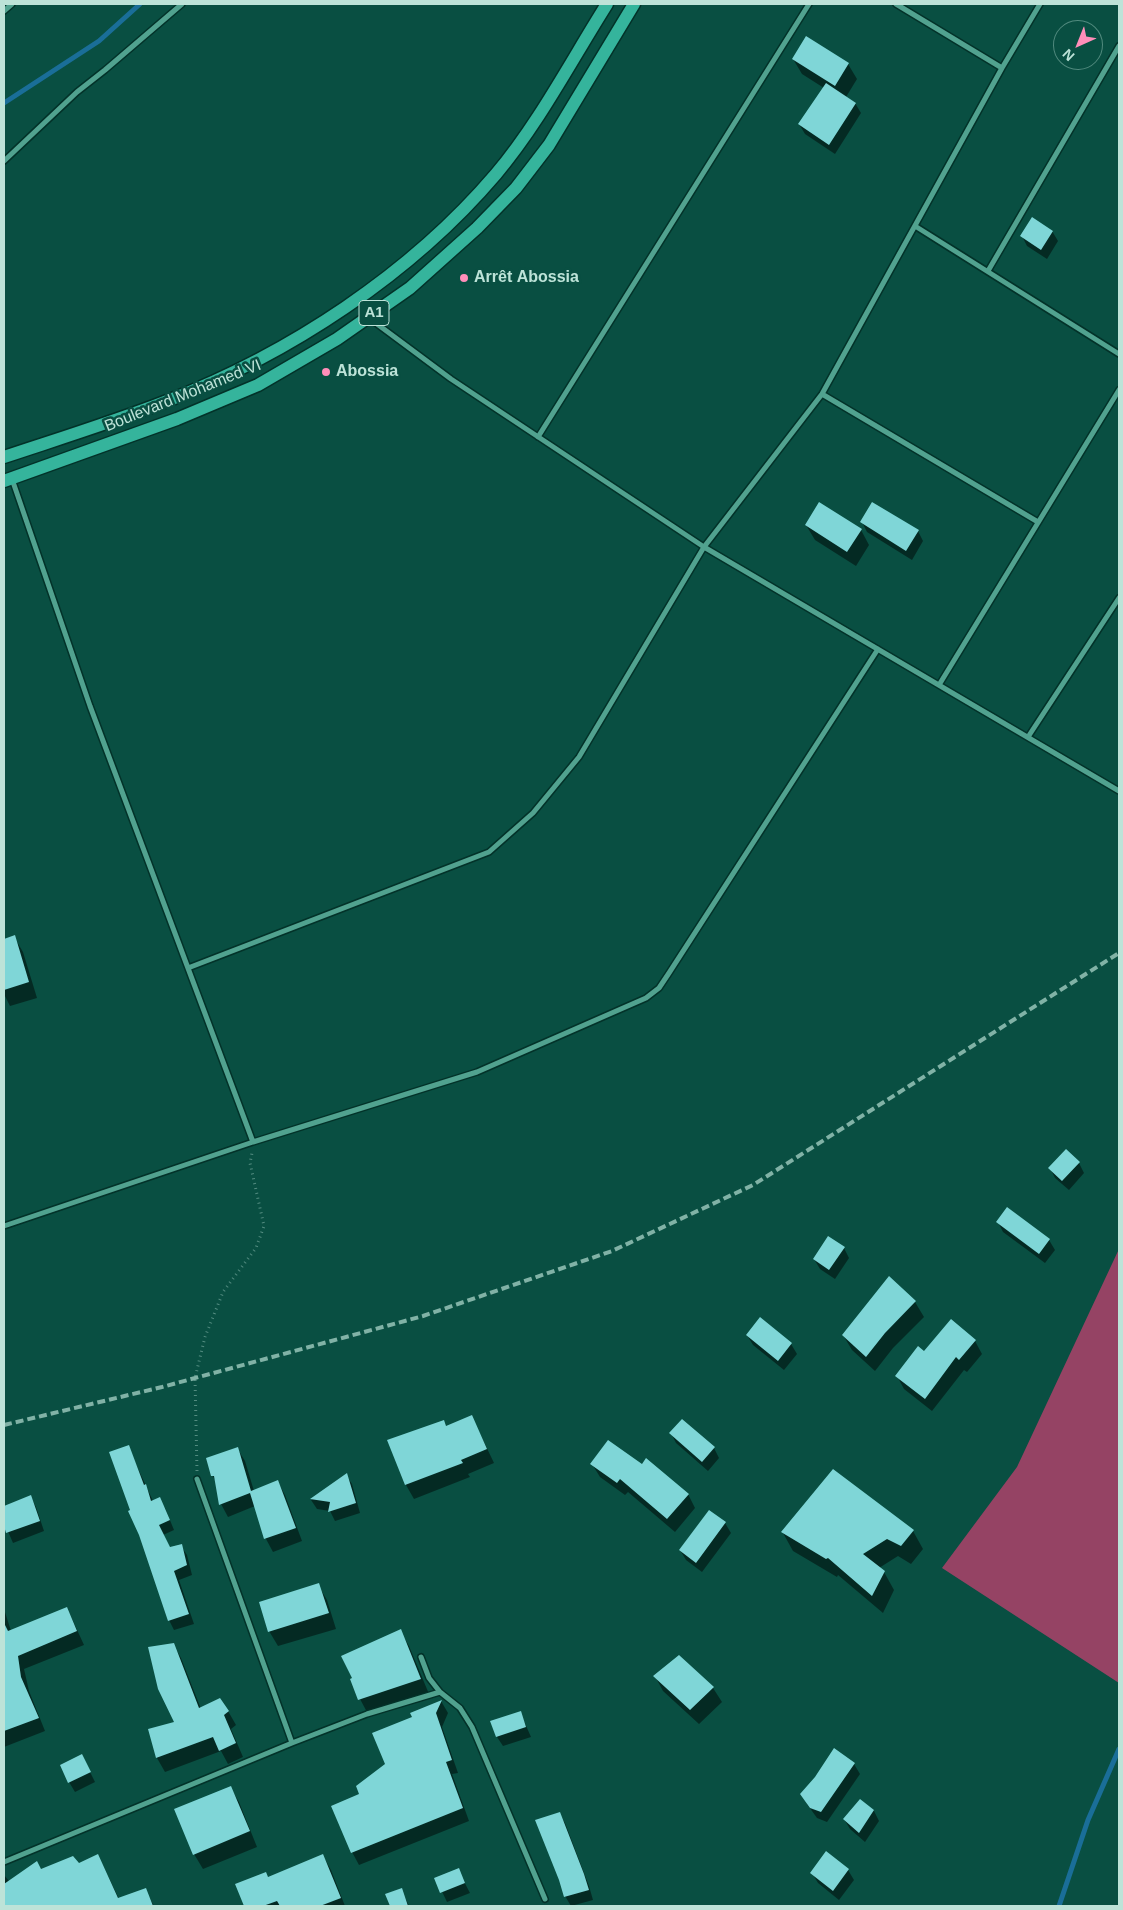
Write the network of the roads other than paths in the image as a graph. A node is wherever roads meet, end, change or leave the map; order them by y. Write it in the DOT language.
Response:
graph roads {
  1 [pos="12,4"];
  2 [pos="182,4"];
  3 [pos="607,4"];
  4 [pos="634,4"];
  5 [pos="809,4"];
  6 [pos="896,4"];
  7 [pos="1040,4"];
  8 [pos="4,11"];
  9 [pos="1119,46"];
  10 [pos="1002,68"];
  11 [pos="4,161"];
  12 [pos="915,226"];
  13 [pos="988,271"];
  14 [pos="368,318"];
  15 [pos="1119,354"];
  16 [pos="1119,390"];
  17 [pos="822,394"];
  18 [pos="538,437"];
  19 [pos="4,457"];
  20 [pos="8,480"];
  21 [pos="1038,522"];
  22 [pos="704,547"];
  23 [pos="1119,598"];
  24 [pos="878,649"];
  25 [pos="939,685"];
  26 [pos="1028,737"];
  27 [pos="1119,791"];
  28 [pos="188,968"];
  29 [pos="253,1142"];
  30 [pos="4,1226"];
  31 [pos="197,1479"];
  32 [pos="421,1657"];
  33 [pos="440,1692"];
  34 [pos="292,1743"];
  35 [pos="4,1862"];
  36 [pos="545,1899"];
  1 -- 8 [label="street"];
  2 -- 11 [label="street"];
  3 -- 19 [label="main road, Boulevard Mohamed VI / A1"];
  4 -- 14 [label="main road, Boulevard Mohamed VI / A1"];
  5 -- 18 [label="street"];
  6 -- 10 [label="street"];
  7 -- 10 [label="street"];
  9 -- 13 [label="street"];
  10 -- 12 [label="street"];
  12 -- 13 [label="street"];
  12 -- 17 [label="street"];
  13 -- 15 [label="street"];
  14 -- 18 [label="street"];
  14 -- 20 [label="main road, Boulevard Mohamed VI / A1"];
  16 -- 21 [label="street"];
  17 -- 21 [label="street"];
  17 -- 22 [label="street"];
  18 -- 22 [label="street"];
  20 -- 28 [label="street"];
  21 -- 25 [label="street"];
  22 -- 24 [label="street"];
  22 -- 28 [label="street"];
  23 -- 26 [label="street"];
  24 -- 25 [label="street"];
  24 -- 29 [label="street"];
  25 -- 26 [label="street"];
  26 -- 27 [label="street"];
  28 -- 29 [label="street"];
  29 -- 30 [label="street"];
  31 -- 34 [label="street"];
  32 -- 33 [label="street"];
  33 -- 34 [label="street"];
  33 -- 36 [label="street"];
  34 -- 35 [label="street"];
}
